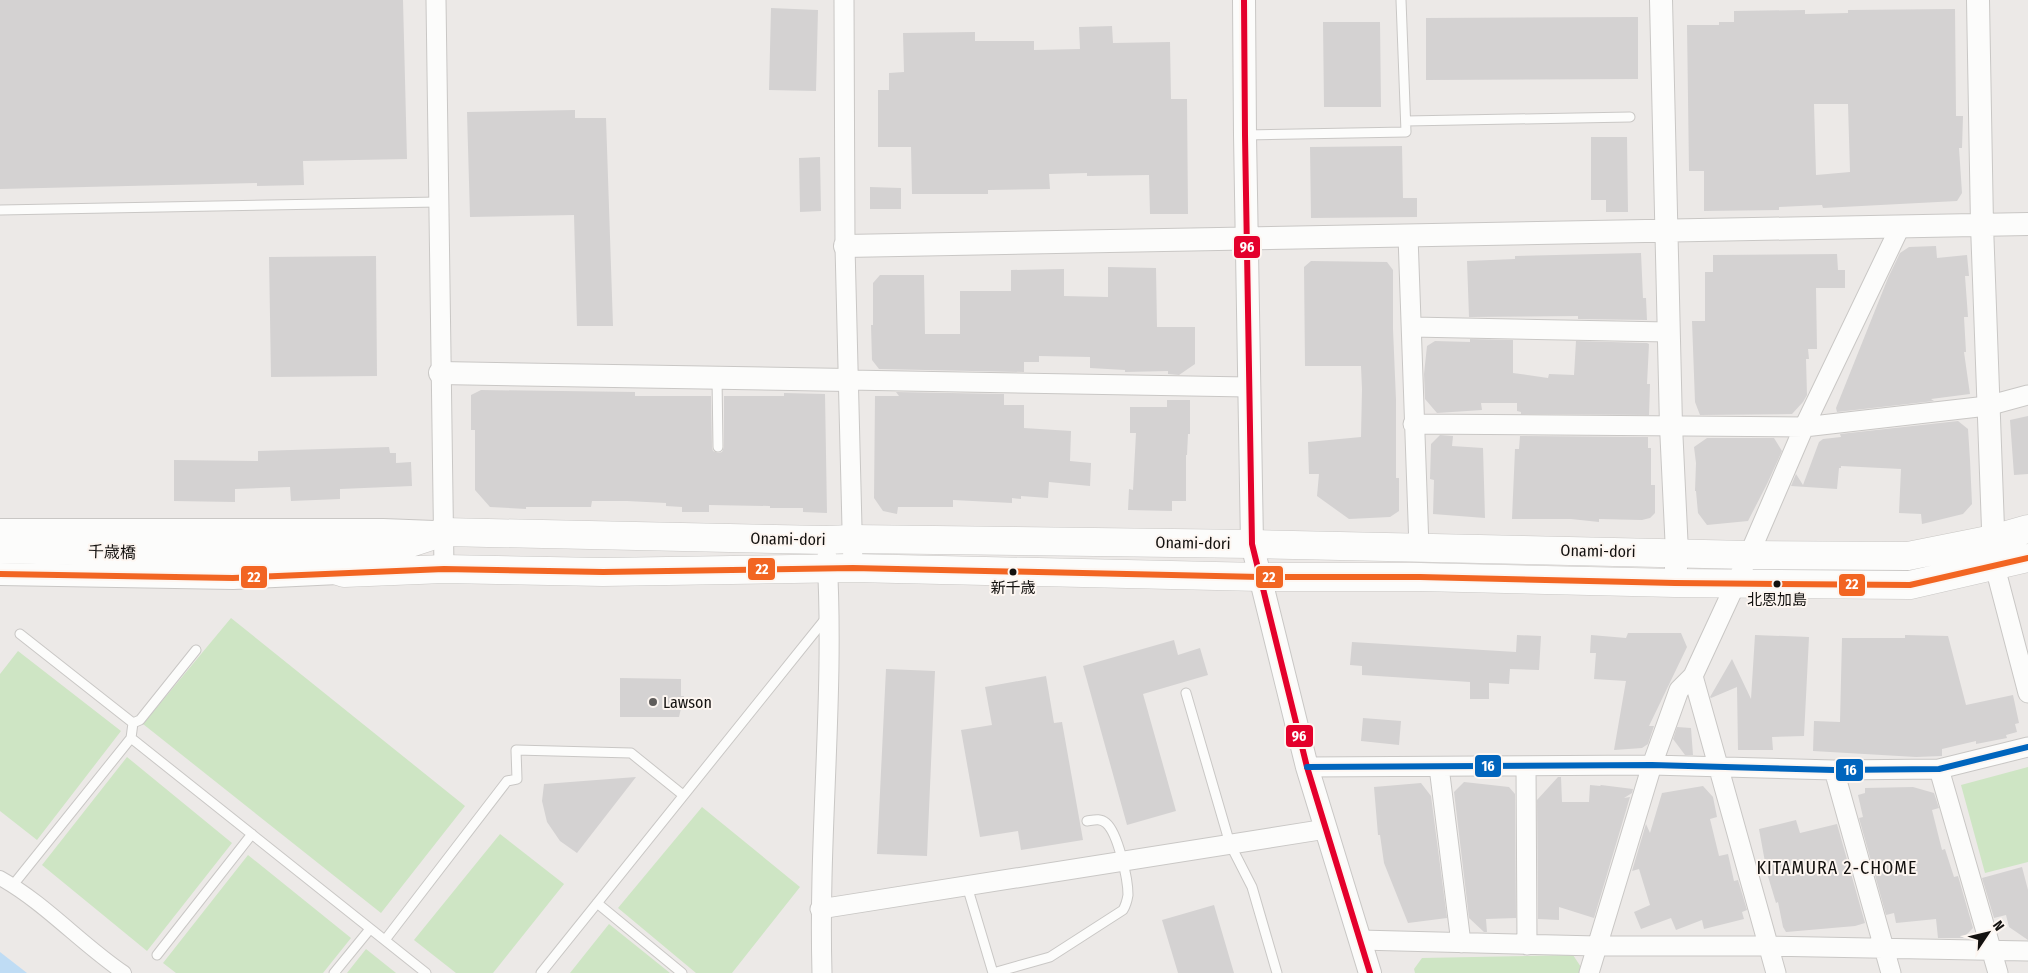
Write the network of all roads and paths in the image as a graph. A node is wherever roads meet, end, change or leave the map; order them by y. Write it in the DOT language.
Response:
graph roads {
  1 [pos="436,0"];
  2 [pos="844,0"];
  3 [pos="1244,0"];
  4 [pos="1401,0"];
  5 [pos="1661,0"];
  6 [pos="1978,0"];
  7 [pos="1630,117"];
  8 [pos="1406,121"];
  9 [pos="1245,135"];
  10 [pos="438,202"];
  11 [pos="0,210"];
  12 [pos="2028,224"];
  13 [pos="1982,225"];
  14 [pos="1900,227"];
  15 [pos="1666,232"];
  16 [pos="1408,236"];
  17 [pos="1247,239"];
  18 [pos="845,246"];
  19 [pos="1412,327"];
  20 [pos="1668,332"];
  21 [pos="440,373"];
  22 [pos="717,378"];
  23 [pos="848,380"];
  24 [pos="1248,387"];
  25 [pos="2028,395"];
  26 [pos="1987,406"];
  27 [pos="1413,424"];
  28 [pos="1671,426"];
  29 [pos="1804,427"];
  30 [pos="718,447"];
  31 [pos="2028,529"];
  32 [pos="0,530"];
  33 [pos="444,532"];
  34 [pos="1993,539"];
  35 [pos="839,540"];
  36 [pos="1252,544"];
  37 [pos="1419,548"];
  38 [pos="0,549"];
  39 [pos="1677,552"];
  40 [pos="285,553"];
  41 [pos="1749,555"];
  42 [pos="2028,558"];
  43 [pos="1995,567"];
  44 [pos="841,568"];
  45 [pos="444,570"];
  46 [pos="344,573"];
  47 [pos="0,574"];
  48 [pos="1260,577"];
  49 [pos="1675,583"];
  50 [pos="1736,583"];
  51 [pos="830,614"];
  52 [pos="20,634"];
  53 [pos="196,650"];
  54 [pos="1693,676"];
  55 [pos="2028,692"];
  56 [pos="1186,693"];
  57 [pos="133,723"];
  58 [pos="131,738"];
  59 [pos="2028,748"];
  60 [pos="1526,766"];
  61 [pos="1652,766"];
  62 [pos="1307,767"];
  63 [pos="1439,767"];
  64 [pos="1718,768"];
  65 [pos="1939,769"];
  66 [pos="1834,770"];
  67 [pos="683,795"];
  68 [pos="1087,821"];
  69 [pos="1326,829"];
  70 [pos="252,834"];
  71 [pos="1230,844"];
  72 [pos="1122,861"];
  73 [pos="0,878"];
  74 [pos="13,885"];
  75 [pos="967,886"];
  76 [pos="597,903"];
  77 [pos="820,909"];
  78 [pos="370,929"];
  79 [pos="385,940"];
  80 [pos="1360,940"];
  81 [pos="1461,943"];
  82 [pos="1527,945"];
  83 [pos="1597,946"];
  84 [pos="1768,946"];
  85 [pos="1884,949"];
  86 [pos="1992,951"];
  87 [pos="2028,951"];
  88 [pos="157,955"];
  89 [pos="124,973"];
  90 [pos="334,973"];
  91 [pos="426,973"];
  92 [pos="542,973"];
  93 [pos="682,973"];
  94 [pos="822,973"];
  95 [pos="1276,973"];
  96 [pos="1370,973"];
  97 [pos="1589,973"];
  98 [pos="1776,973"];
  99 [pos="1891,973"];
  100 [pos="1998,973"];
  1 -- 10 [label="street"];
  2 -- 18 [label="street"];
  3 -- 9 [label="street"];
  4 -- 8 [label="lane"];
  5 -- 15 [label="street"];
  6 -- 13 [label="street"];
  7 -- 8 [label="lane"];
  8 -- 9 [label="lane"];
  9 -- 17 [label="street"];
  10 -- 11 [label="lane"];
  10 -- 21 [label="street"];
  12 -- 13 [label="street"];
  13 -- 14 [label="street"];
  13 -- 26 [label="street"];
  14 -- 15 [label="street"];
  14 -- 29 [label="street"];
  15 -- 16 [label="street"];
  15 -- 20 [label="street"];
  16 -- 17 [label="street"];
  16 -- 19 [label="street"];
  17 -- 18 [label="street"];
  17 -- 24 [label="street"];
  18 -- 23 [label="street"];
  19 -- 20 [label="street"];
  19 -- 27 [label="street"];
  20 -- 28 [label="street"];
  21 -- 22 [label="street"];
  21 -- 33 [label="street"];
  22 -- 23 [label="street"];
  22 -- 30 [label="lane"];
  23 -- 24 [label="street"];
  23 -- 35 [label="street"];
  24 -- 36 [label="street"];
  25 -- 26 [label="street"];
  26 -- 29 [label="street"];
  26 -- 34 [label="street"];
  27 -- 28 [label="street"];
  27 -- 37 [label="street"];
  28 -- 29 [label="street"];
  28 -- 39 [label="street"];
  29 -- 41 [label="street"];
  31 -- 34 [label="main road, Onami-dori"];
  32 -- 33 [label="street"];
  33 -- 35 [label="main road, Onami-dori"];
  33 -- 40 [label="main road, 千歳橋"];
  33 -- 45 [label="street"];
  34 -- 41 [label="main road, Onami-dori"];
  34 -- 43 [label="street"];
  35 -- 36 [label="main road, Onami-dori"];
  35 -- 44 [label="street"];
  35 -- 44 [label="street"];
  36 -- 37 [label="main road, Onami-dori"];
  36 -- 48 [label="street"];
  37 -- 39 [label="main road, Onami-dori"];
  38 -- 40 [label="main road, 千歳橋"];
  39 -- 41 [label="main road, Onami-dori"];
  39 -- 49 [label="street"];
  40 -- 46 [label="main road"];
  41 -- 50 [label="street"];
  42 -- 43 [label="main road, Onami-dori"];
  43 -- 50 [label="main road, Onami-dori"];
  43 -- 55 [label="street"];
  44 -- 45 [label="main road, Onami-dori"];
  44 -- 48 [label="main road, Onami-dori"];
  44 -- 51 [label="street"];
  45 -- 46 [label="main road, Onami-dori"];
  46 -- 47 [label="street"];
  48 -- 49 [label="main road, Onami-dori"];
  48 -- 62 [label="street"];
  49 -- 50 [label="main road, Onami-dori"];
  50 -- 54 [label="street"];
  51 -- 67 [label="lane"];
  51 -- 77 [label="street"];
  52 -- 57 [label="lane"];
  53 -- 57 [label="lane"];
  54 -- 61 [label="street"];
  54 -- 64 [label="street"];
  56 -- 71 [label="lane"];
  57 -- 58 [label="lane"];
  58 -- 70 [label="lane"];
  58 -- 74 [label="lane"];
  59 -- 65 [label="street"];
  60 -- 61 [label="street"];
  60 -- 63 [label="street"];
  60 -- 82 [label="street"];
  61 -- 64 [label="street"];
  61 -- 83 [label="street"];
  62 -- 63 [label="street"];
  62 -- 69 [label="street"];
  63 -- 81 [label="street"];
  64 -- 66 [label="street"];
  64 -- 84 [label="street"];
  65 -- 66 [label="street"];
  65 -- 86 [label="street"];
  66 -- 85 [label="street"];
  67 -- 76 [label="lane"];
  67 -- 79 [label="lane"];
  68 -- 72 [label="lane"];
  69 -- 71 [label="street"];
  69 -- 80 [label="street"];
  70 -- 78 [label="lane"];
  70 -- 88 [label="lane"];
  71 -- 72 [label="street"];
  71 -- 95 [label="lane"];
  72 -- 75 [label="street"];
  72 -- 75 [label="lane"];
  73 -- 74 [label="street"];
  74 -- 89 [label="street"];
  75 -- 77 [label="street"];
  76 -- 92 [label="lane"];
  76 -- 93 [label="lane"];
  77 -- 94 [label="street"];
  78 -- 79 [label="lane"];
  78 -- 90 [label="lane"];
  79 -- 91 [label="lane"];
  80 -- 81 [label="street"];
  80 -- 96 [label="street"];
  81 -- 82 [label="street"];
  82 -- 83 [label="street"];
  83 -- 84 [label="street"];
  83 -- 97 [label="street"];
  84 -- 85 [label="street"];
  84 -- 98 [label="street"];
  85 -- 86 [label="street"];
  85 -- 99 [label="street"];
  86 -- 87 [label="street"];
  86 -- 100 [label="street"];
}
